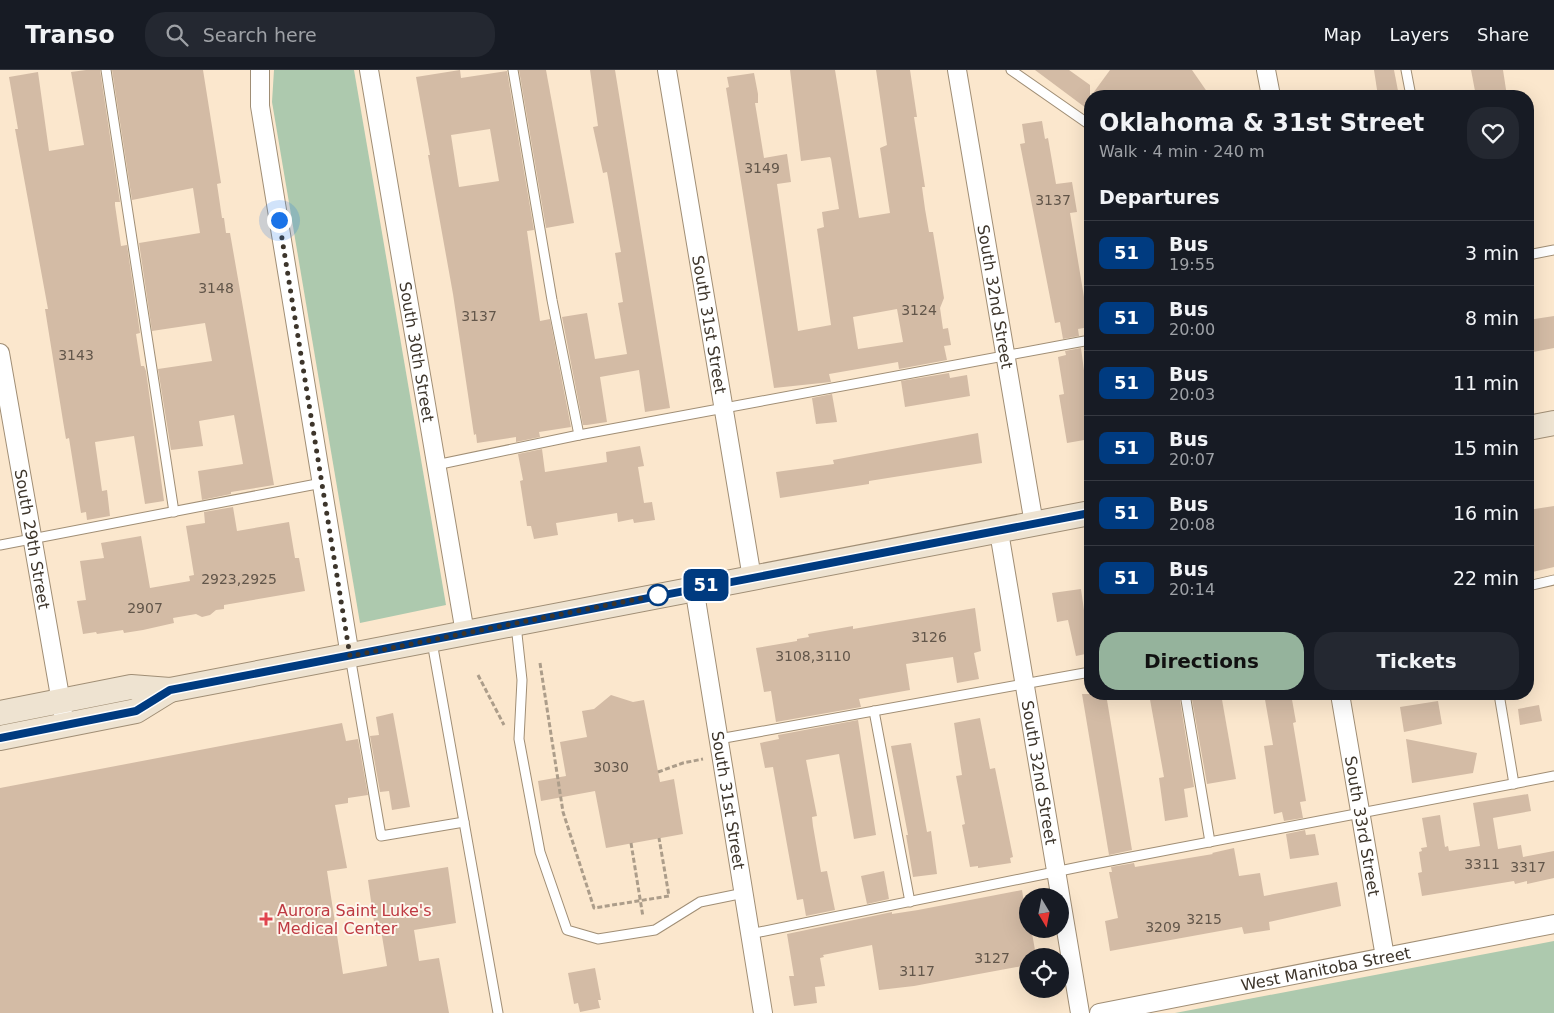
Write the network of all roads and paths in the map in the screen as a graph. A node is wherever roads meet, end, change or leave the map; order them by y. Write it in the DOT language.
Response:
graph roads {
  1 [pos="106,70"];
  2 [pos="260,70"];
  3 [pos="369,70"];
  4 [pos="513,70"];
  5 [pos="667,70"];
  6 [pos="957,70"];
  7 [pos="1012,70"];
  8 [pos="1266,70"];
  9 [pos="1406,70"];
  10 [pos="1270,90"];
  11 [pos="1410,90"];
  12 [pos="1084,121"];
  13 [pos="1554,250"];
  14 [pos="1534,254"];
  15 [pos="1084,341"];
  16 [pos="0,353"];
  17 [pos="1006,356"];
  18 [pos="723,410"];
  19 [pos="1554,423"];
  20 [pos="1534,427"];
  21 [pos="579,436"];
  22 [pos="436,465"];
  23 [pos="322,483"];
  24 [pos="174,512"];
  25 [pos="1084,514"];
  26 [pos="1034,524"];
  27 [pos="999,532"];
  28 [pos="32,539"];
  29 [pos="0,545"];
  30 [pos="752,578"];
  31 [pos="1554,580"];
  32 [pos="1534,585"];
  33 [pos="694,588"];
  34 [pos="515,624"];
  35 [pos="465,634"];
  36 [pos="432,640"];
  37 [pos="350,656"];
  38 [pos="540,663"];
  39 [pos="1084,673"];
  40 [pos="478,675"];
  41 [pos="1025,684"];
  42 [pos="170,690"];
  43 [pos="1186,700"];
  44 [pos="1341,700"];
  45 [pos="1500,700"];
  46 [pos="60,702"];
  47 [pos="874,711"];
  48 [pos="0,713"];
  49 [pos="65,725"];
  50 [pos="0,738"];
  51 [pos="519,739"];
  52 [pos="720,748"];
  53 [pos="658,772"];
  54 [pos="1554,776"];
  55 [pos="1514,784"];
  56 [pos="1360,812"];
  57 [pos="464,822"];
  58 [pos="659,838"];
  59 [pos="1210,842"];
  60 [pos="630,843"];
  61 [pos="1056,872"];
  62 [pos="744,893"];
  63 [pos="640,900"];
  64 [pos="910,902"];
  65 [pos="1554,924"];
  66 [pos="645,932"];
  67 [pos="750,934"];
  68 [pos="1385,957"];
  69 [pos="498,1013"];
  70 [pos="763,1013"];
  71 [pos="1080,1013"];
  72 [pos="1099,1013"];
  1 -- 24 [label="lane"];
  2 -- 23 [label="street"];
  3 -- 22 [label="street, South 30th Street"];
  4 -- 21 [label="lane"];
  5 -- 18 [label="street, South 31st Street"];
  6 -- 17 [label="street, South 32nd Street"];
  7 -- 12 [label="lane"];
  8 -- 10 [label="street"];
  9 -- 11 [label="lane"];
  13 -- 14 [label="lane"];
  15 -- 17 [label="lane"];
  16 -- 28 [label="street, South 29th Street"];
  17 -- 18 [label="lane"];
  17 -- 26 [label="street, South 32nd Street"];
  18 -- 21 [label="lane"];
  18 -- 30 [label="street, South 31st Street"];
  19 -- 20 [label="main road"];
  21 -- 22 [label="lane"];
  22 -- 35 [label="street, South 30th Street"];
  23 -- 24 [label="lane"];
  23 -- 37 [label="street"];
  24 -- 28 [label="lane"];
  25 -- 26 [label="main road"];
  26 -- 27 [label="main road"];
  27 -- 30 [label="main road"];
  27 -- 41 [label="street, South 32nd Street"];
  28 -- 29 [label="lane"];
  28 -- 46 [label="street, South 29th Street"];
  30 -- 33 [label="main road"];
  31 -- 32 [label="lane"];
  33 -- 34 [label="main road"];
  33 -- 52 [label="street, South 31st Street"];
  34 -- 35 [label="main road"];
  34 -- 51 [label="lane"];
  35 -- 36 [label="main road"];
  36 -- 37 [label="main road"];
  36 -- 57 [label="lane"];
  37 -- 42 [label="main road"];
  37 -- 57 [label="lane"];
  38 -- 63 [label="path"];
  39 -- 41 [label="lane"];
  40 -- 51 [label="path"];
  41 -- 47 [label="lane"];
  41 -- 61 [label="street, South 32nd Street"];
  42 -- 46 [label="main road"];
  42 -- 49 [label="main road"];
  43 -- 59 [label="lane"];
  44 -- 56 [label="street, South 33rd Street"];
  45 -- 55 [label="lane"];
  46 -- 48 [label="main road"];
  46 -- 49 [label="street, South 29th Street"];
  47 -- 52 [label="lane"];
  47 -- 64 [label="lane"];
  49 -- 50 [label="main road"];
  51 -- 66 [label="lane"];
  52 -- 53 [label="path"];
  52 -- 62 [label="street, South 31st Street"];
  54 -- 55 [label="lane"];
  55 -- 56 [label="lane"];
  56 -- 59 [label="lane"];
  56 -- 68 [label="street, South 33rd Street"];
  57 -- 69 [label="lane"];
  58 -- 63 [label="path"];
  59 -- 61 [label="lane"];
  60 -- 63 [label="path"];
  61 -- 64 [label="lane"];
  61 -- 71 [label="street, South 32nd Street"];
  62 -- 66 [label="lane"];
  62 -- 67 [label="street, South 31st Street"];
  63 -- 66 [label="path"];
  64 -- 67 [label="lane"];
  65 -- 68 [label="street, West Manitoba Street"];
  67 -- 70 [label="street, South 31st Street"];
  68 -- 72 [label="street, West Manitoba Street"];
}
